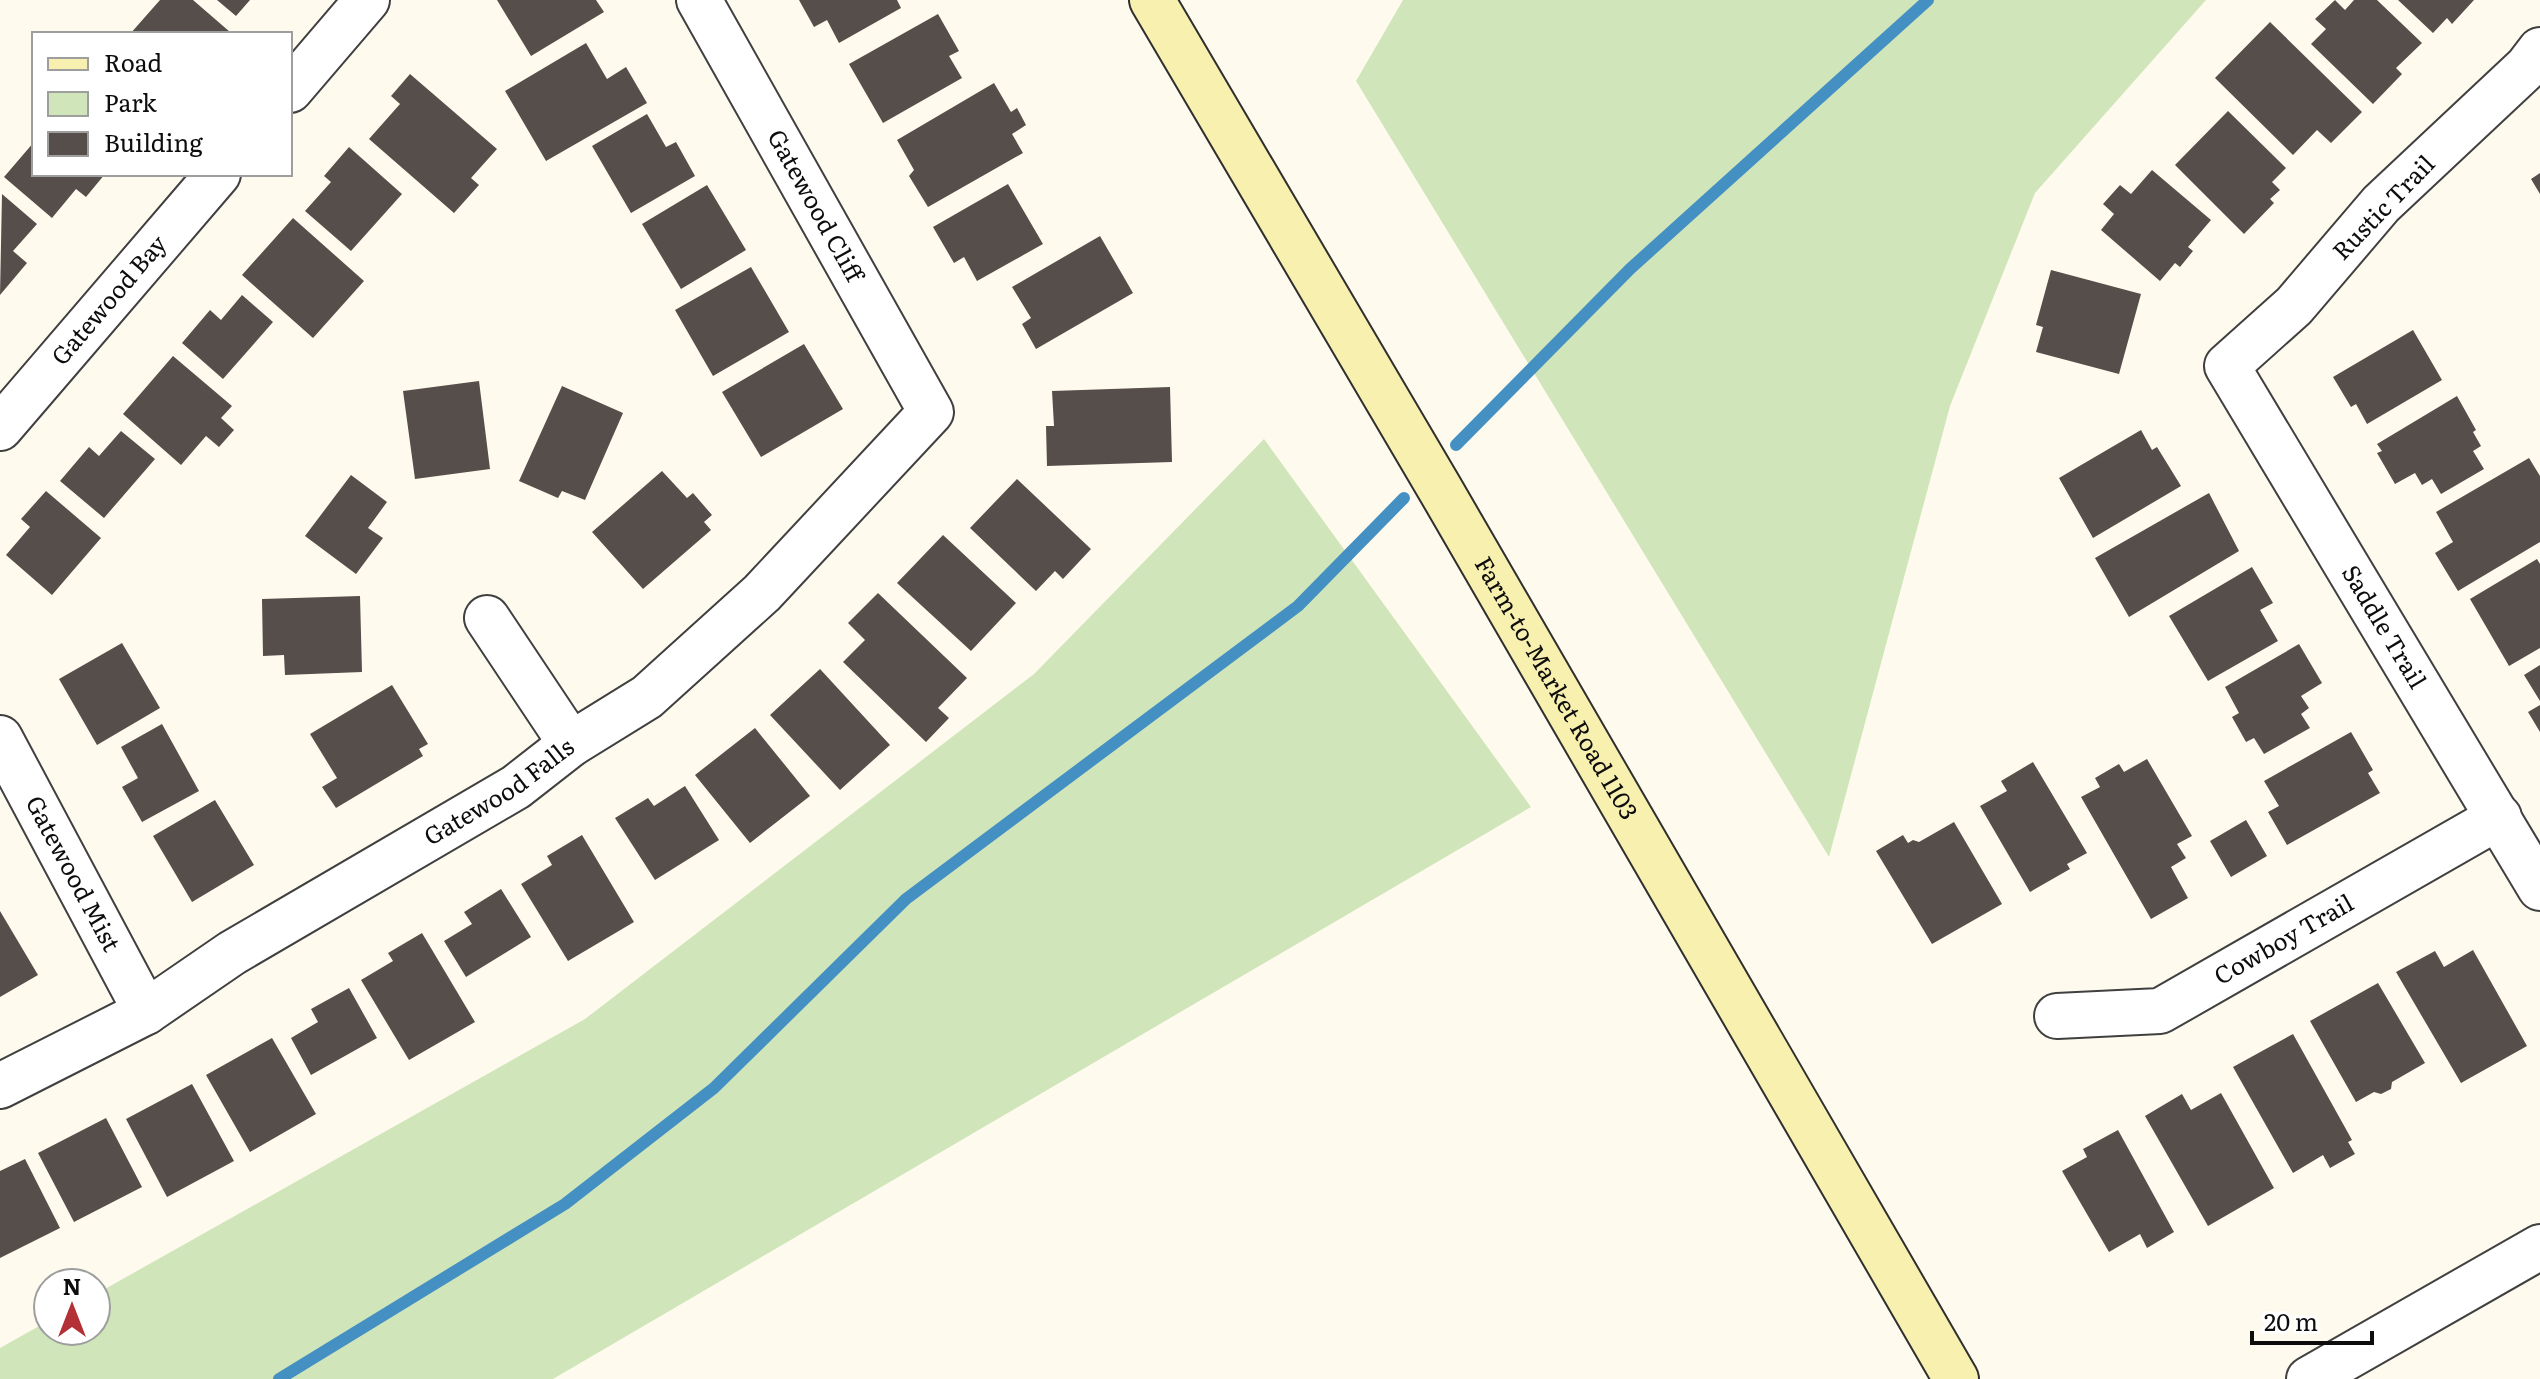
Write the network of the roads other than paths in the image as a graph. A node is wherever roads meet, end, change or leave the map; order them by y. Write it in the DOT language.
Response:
graph roads {
  1 [pos="367,0"];
  2 [pos="699,0"];
  3 [pos="1152,0"];
  4 [pos="2540,50"];
  5 [pos="292,88"];
  6 [pos="216,176"];
  7 [pos="2227,366"];
  8 [pos="931,412"];
  9 [pos="0,428"];
  10 [pos="487,618"];
  11 [pos="0,738"];
  12 [pos="571,744"];
  13 [pos="2499,817"];
  14 [pos="2540,888"];
  15 [pos="146,1012"];
  16 [pos="2057,1016"];
  17 [pos="0,1086"];
  18 [pos="2540,1247"];
  19 [pos="1956,1379"];
  20 [pos="2309,1379"];
  1 -- 5 [label="street"];
  2 -- 8 [label="street, Gatewood Cliff"];
  3 -- 19 [label="main road, Farm-to-Market Road 1103"];
  4 -- 7 [label="street, Rustic Trail"];
  6 -- 9 [label="street, Gatewood Bay"];
  7 -- 13 [label="street, Saddle Trail"];
  8 -- 12 [label="street, Gatewood Falls"];
  10 -- 12 [label="street"];
  11 -- 15 [label="street, Gatewood Mist"];
  12 -- 15 [label="street, Gatewood Falls"];
  13 -- 14 [label="street, Saddle Trail"];
  13 -- 16 [label="street, Cowboy Trail"];
  15 -- 17 [label="street, Gatewood Falls"];
  18 -- 20 [label="street"];
}
